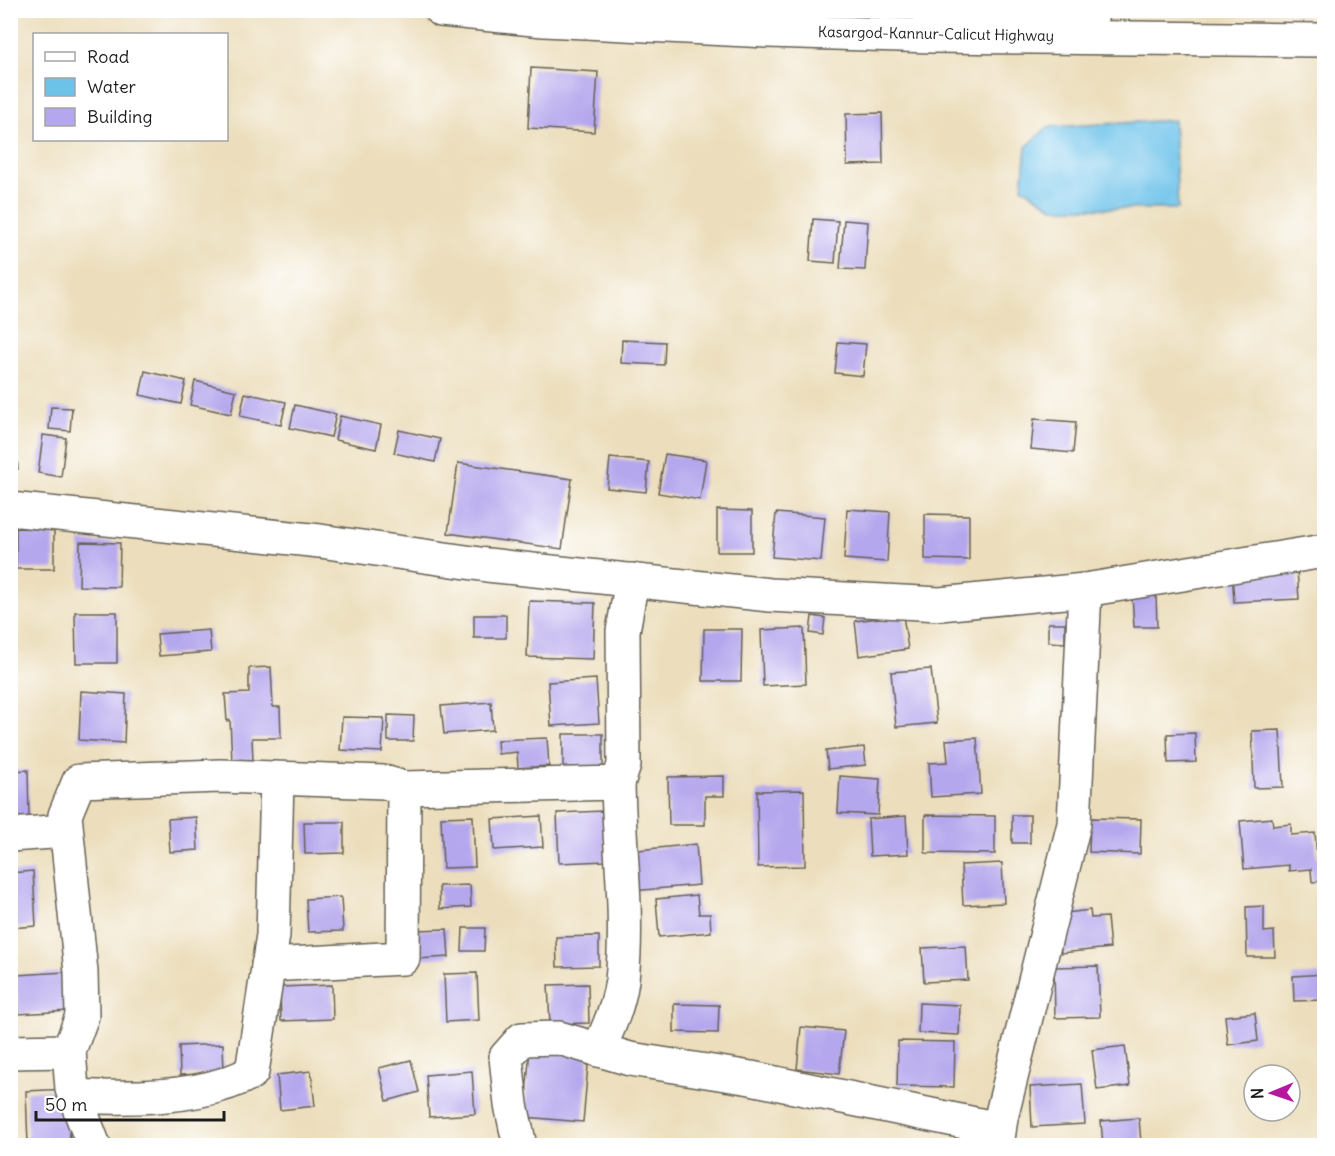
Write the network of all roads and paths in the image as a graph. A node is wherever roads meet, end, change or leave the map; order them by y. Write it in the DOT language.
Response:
graph roads {
  1 [pos="441,10"];
  2 [pos="837,10"];
  3 [pos="1324,18"];
  4 [pos="1324,40"];
  5 [pos="10,509"];
  6 [pos="1324,555"];
  7 [pos="632,580"];
  8 [pos="1085,590"];
  9 [pos="277,778"];
  10 [pos="618,783"];
  11 [pos="404,788"];
  12 [pos="66,831"];
  13 [pos="10,836"];
  14 [pos="268,965"];
  15 [pos="598,1050"];
  16 [pos="69,1051"];
  17 [pos="10,1052"];
  18 [pos="74,1096"];
  19 [pos="998,1137"];
  20 [pos="94,1146"];
  21 [pos="520,1146"];
  1 -- 4 [label="main road, Kasargod-Kannur-Calicut Highway"];
  2 -- 3 [label="main road, Kasargod-Kannur-Calicut Highway"];
  5 -- 7 [label="main road"];
  6 -- 8 [label="main road"];
  7 -- 8 [label="main road"];
  7 -- 10 [label="main road"];
  8 -- 19 [label="main road"];
  9 -- 11 [label="main road"];
  9 -- 12 [label="main road"];
  9 -- 14 [label="main road"];
  10 -- 11 [label="main road"];
  10 -- 15 [label="main road"];
  11 -- 14 [label="main road"];
  12 -- 13 [label="main road"];
  12 -- 16 [label="main road"];
  14 -- 18 [label="main road"];
  15 -- 19 [label="main road"];
  15 -- 21 [label="main road"];
  16 -- 17 [label="main road"];
  16 -- 18 [label="main road"];
  18 -- 20 [label="main road"];
}
